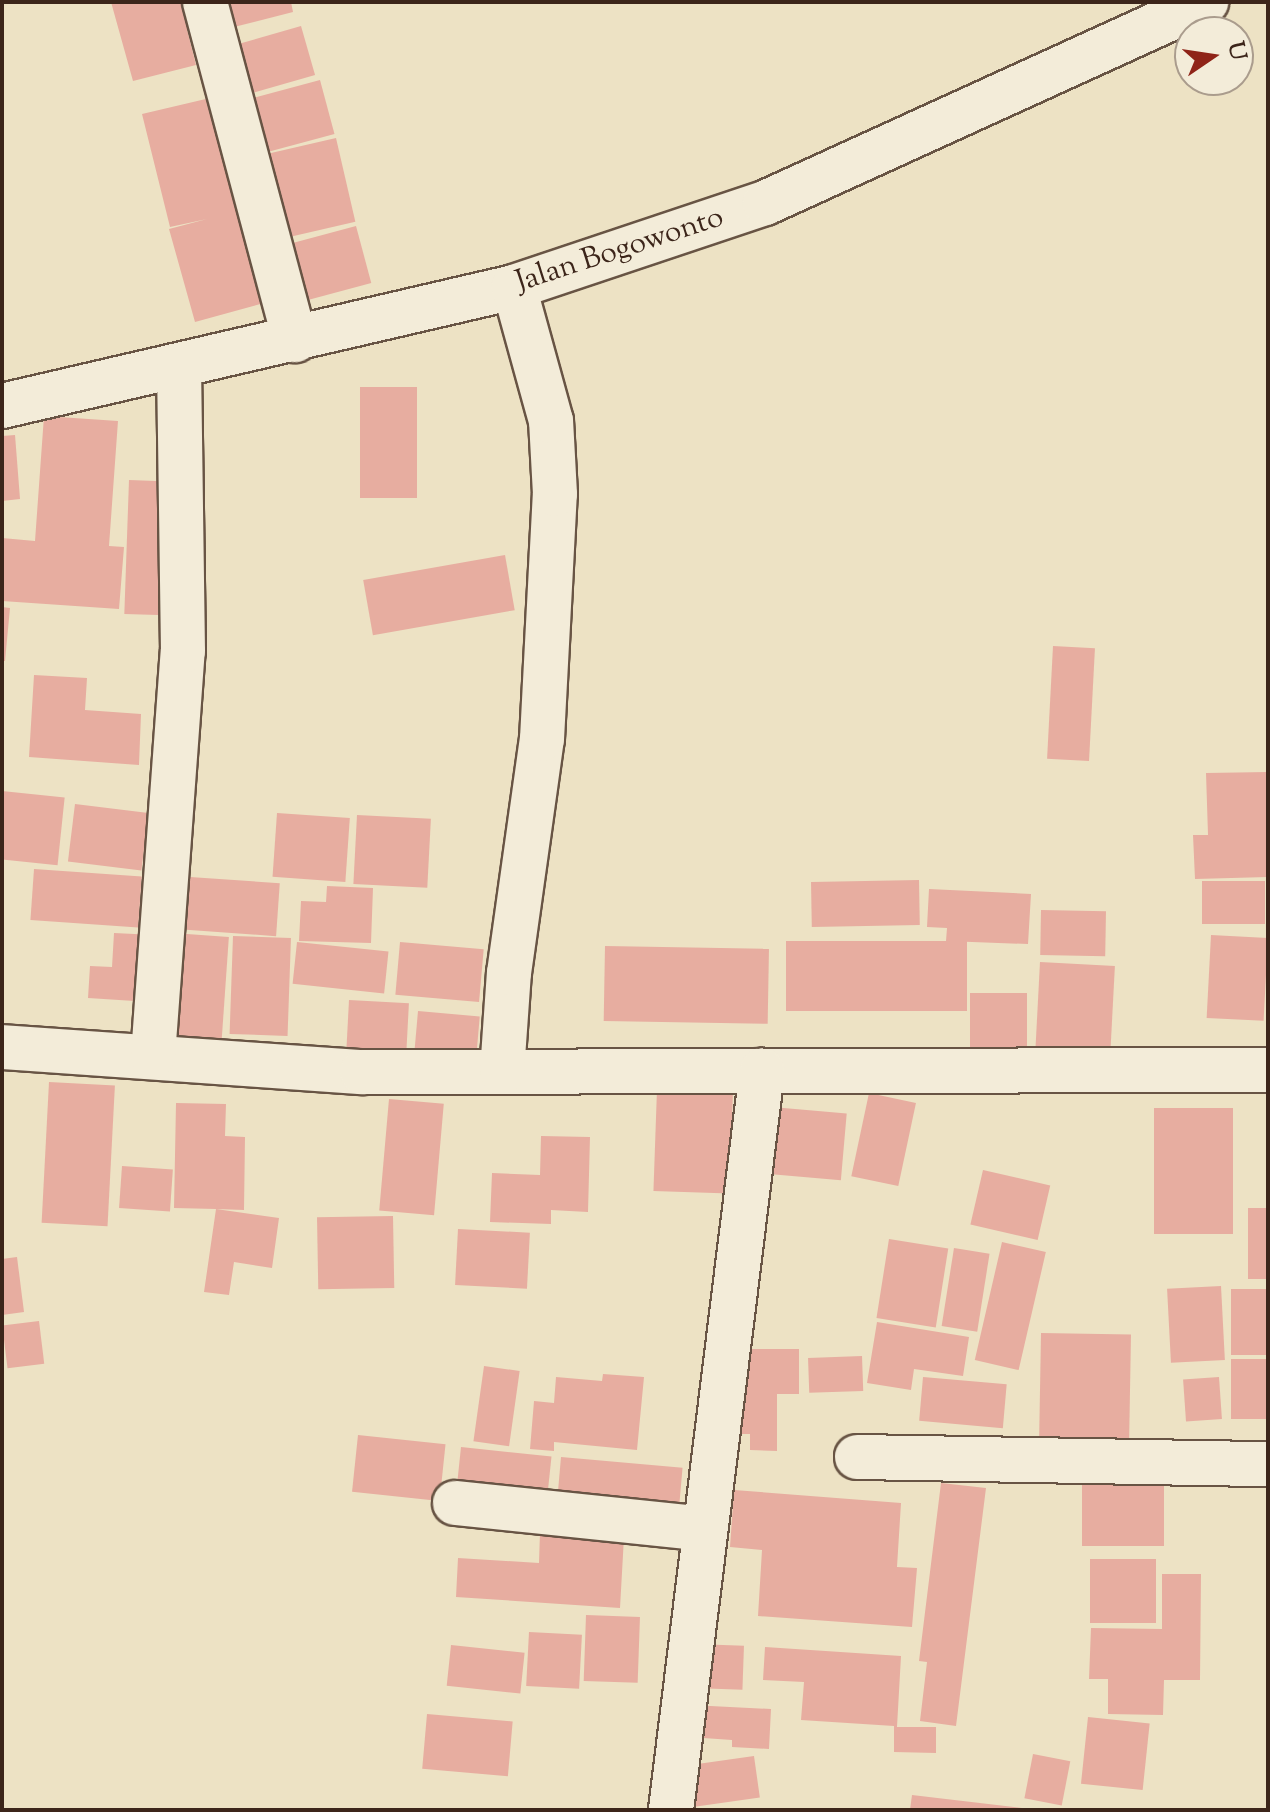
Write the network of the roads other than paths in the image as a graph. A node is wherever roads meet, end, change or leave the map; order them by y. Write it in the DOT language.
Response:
graph roads {
  1 [pos="205,2"];
  2 [pos="1206,2"];
  3 [pos="1154,13"];
  4 [pos="514,287"];
  5 [pos="295,340"];
  6 [pos="179,366"];
  7 [pos="2,406"];
  8 [pos="2,1047"];
  9 [pos="153,1056"];
  10 [pos="1268,1070"];
  11 [pos="762,1071"];
  12 [pos="502,1072"];
  13 [pos="857,1457"];
  14 [pos="1268,1464"];
  15 [pos="455,1503"];
  16 [pos="705,1529"];
  17 [pos="671,1810"];
  1 -- 5 [label="street"];
  2 -- 3 [label="street, Jalan Bogowonto"];
  3 -- 4 [label="street, Jalan Bogowonto"];
  4 -- 5 [label="street, Jalan Bogowonto"];
  4 -- 12 [label="street"];
  5 -- 6 [label="street, Jalan Bogowonto"];
  6 -- 7 [label="street, Jalan Bogowonto"];
  6 -- 9 [label="street"];
  8 -- 9 [label="street"];
  9 -- 12 [label="street"];
  10 -- 11 [label="street"];
  11 -- 12 [label="street"];
  11 -- 16 [label="street"];
  13 -- 14 [label="street"];
  15 -- 16 [label="street"];
  16 -- 17 [label="street"];
}
